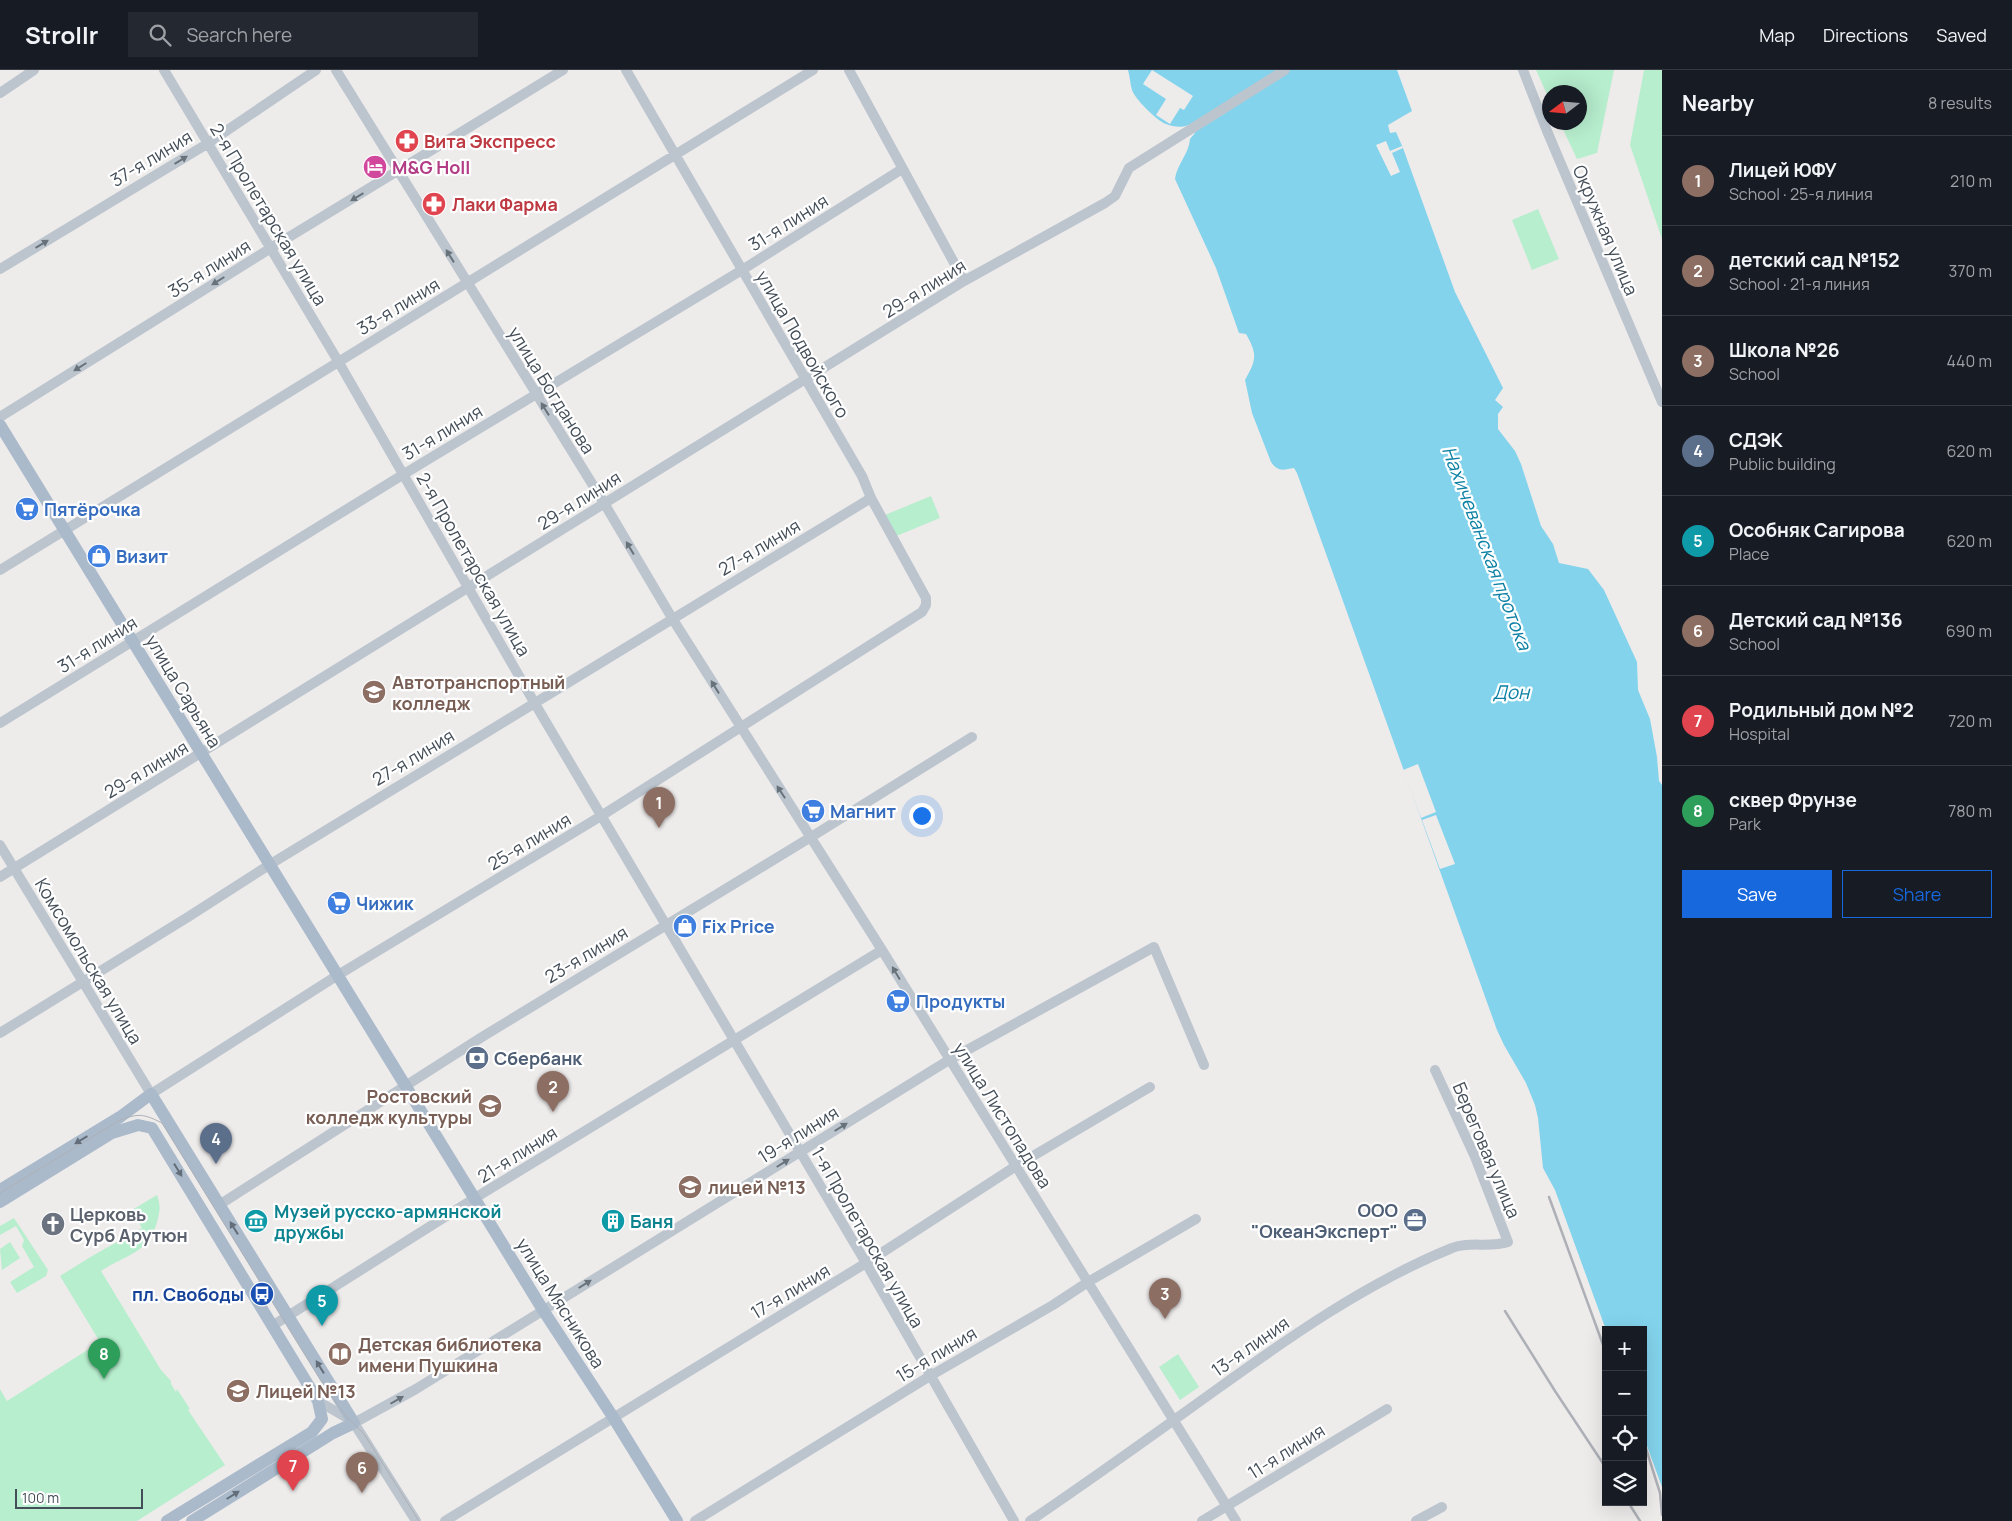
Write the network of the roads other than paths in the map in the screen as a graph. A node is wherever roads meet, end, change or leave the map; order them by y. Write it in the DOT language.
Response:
graph roads {
  1 [pos="34,70"];
  2 [pos="164,70"];
  3 [pos="316,70"];
  4 [pos="336,70"];
  5 [pos="563,70"];
  6 [pos="626,70"];
  7 [pos="813,70"];
  8 [pos="849,70"];
  9 [pos="1285,70"];
  10 [pos="1523,70"];
  11 [pos="0,93"];
  12 [pos="207,144"];
  13 [pos="674,155"];
  14 [pos="902,169"];
  15 [pos="399,172"];
  16 [pos="271,248"];
  17 [pos="0,269"];
  18 [pos="742,270"];
  19 [pos="964,281"];
  20 [pos="467,283"];
  21 [pos="338,361"];
  22 [pos="805,381"];
  23 [pos="535,394"];
  24 [pos="1662,402"];
  25 [pos="0,417"];
  26 [pos="0,425"];
  27 [pos="404,474"];
  28 [pos="871,498"];
  29 [pos="604,504"];
  30 [pos="65,530"];
  31 [pos="0,570"];
  32 [pos="468,588"];
  33 [pos="922,612"];
  34 [pos="672,618"];
  35 [pos="133,641"];
  36 [pos="534,702"];
  37 [pos="0,723"];
  38 [pos="741,728"];
  39 [pos="972,737"];
  40 [pos="202,754"];
  41 [pos="601,816"];
  42 [pos="811,837"];
  43 [pos="0,845"];
  44 [pos="269,864"];
  45 [pos="14,868"];
  46 [pos="0,877"];
  47 [pos="666,924"];
  48 [pos="882,950"];
  49 [pos="338,975"];
  50 [pos="82,982"];
  51 [pos="0,1032"];
  52 [pos="734,1040"];
  53 [pos="949,1060"];
  54 [pos="1204,1065"];
  55 [pos="1435,1070"];
  56 [pos="405,1085"];
  57 [pos="1150,1087"];
  58 [pos="151,1094"];
  59 [pos="152,1128"];
  60 [pos="799,1153"];
  61 [pos="1016,1166"];
  62 [pos="0,1190"];
  63 [pos="475,1198"];
  64 [pos="0,1202"];
  65 [pos="219,1205"];
  66 [pos="1196,1219"];
  67 [pos="1508,1242"];
  68 [pos="866,1263"];
  69 [pos="1088,1282"];
  70 [pos="544,1310"];
  71 [pos="288,1316"];
  72 [pos="272,1326"];
  73 [pos="930,1376"];
  74 [pos="318,1401"];
  75 [pos="1388,1409"];
  76 [pos="614,1416"];
  77 [pos="1174,1420"];
  78 [pos="354,1423"];
  79 [pos="1227,1507"];
  80 [pos="1442,1507"];
  81 [pos="167,1521"];
  82 [pos="192,1521"];
  83 [pos="416,1521"];
  84 [pos="445,1521"];
  85 [pos="677,1521"];
  86 [pos="695,1521"];
  87 [pos="1014,1521"];
  88 [pos="1030,1521"];
  89 [pos="1202,1521"];
  90 [pos="1236,1521"];
  91 [pos="1416,1521"];
  1 -- 11 [label="street"];
  2 -- 12 [label="street, 2-я Пролетарская улица"];
  3 -- 12 [label="street, 37-я линия"];
  4 -- 15 [label="street, улица Богданова"];
  5 -- 15 [label="street, 35-я линия"];
  6 -- 13 [label="street, улица Подвойского"];
  7 -- 13 [label="street, 33-я линия"];
  8 -- 14 [label="street"];
  9 -- 19 [label="street, 29-я линия"];
  10 -- 24 [label="street, Окружная улица"];
  12 -- 16 [label="street, 2-я Пролетарская улица"];
  17 -- 12 [label="street, 37-я линия, one-way"];
  13 -- 18 [label="street, улица Подвойского"];
  13 -- 20 [label="street, 33-я линия"];
  14 -- 18 [label="street, 31-я линия"];
  14 -- 19 [label="street"];
  15 -- 16 [label="street, 35-я линия, one-way"];
  20 -- 15 [label="street, улица Богданова, one-way"];
  16 -- 21 [label="street, 2-я Пролетарская улица"];
  16 -- 25 [label="street, 35-я линия, one-way"];
  18 -- 22 [label="street, улица Подвойского"];
  18 -- 23 [label="street, 31-я линия"];
  19 -- 22 [label="street, 29-я линия"];
  20 -- 21 [label="street, 33-я линия"];
  20 -- 23 [label="street, улица Богданова"];
  21 -- 27 [label="street, 2-я Пролетарская улица"];
  21 -- 30 [label="street, 33-я линия"];
  22 -- 28 [label="street, улица Подвойского"];
  22 -- 29 [label="street, 29-я линия"];
  23 -- 27 [label="street, 31-я линия"];
  29 -- 23 [label="street, улица Богданова, one-way"];
  26 -- 30 [label="main road, улица Сарьяна"];
  27 -- 32 [label="street, 2-я Пролетарская улица"];
  27 -- 35 [label="street, 31-я линия"];
  28 -- 33 [label="street, улица Подвойского"];
  28 -- 34 [label="street, 27-я линия"];
  29 -- 32 [label="street, 29-я линия"];
  34 -- 29 [label="street, улица Богданова, one-way"];
  30 -- 31 [label="street, 33-я линия"];
  30 -- 35 [label="main road, улица Сарьяна"];
  32 -- 36 [label="street, 2-я Пролетарская улица"];
  32 -- 40 [label="street, 29-я линия"];
  33 -- 38 [label="street, 25-я линия"];
  34 -- 36 [label="street, 27-я линия"];
  38 -- 34 [label="street, улица Богданова, one-way"];
  35 -- 37 [label="street, 31-я линия"];
  35 -- 40 [label="main road, улица Сарьяна"];
  36 -- 41 [label="street, 2-я Пролетарская улица"];
  36 -- 44 [label="street, 27-я линия"];
  38 -- 41 [label="street, 25-я линия"];
  42 -- 38 [label="street, улица Листопадова, one-way"];
  39 -- 42 [label="street, 23-я линия"];
  40 -- 44 [label="main road, улица Сарьяна"];
  40 -- 45 [label="street, 29-я линия"];
  41 -- 47 [label="street, 1-я Пролетарская улица"];
  41 -- 49 [label="street, 25-я линия"];
  42 -- 47 [label="street, 23-я линия"];
  42 -- 48 [label="street, улица Листопадова"];
  43 -- 45 [label="street, Комсомольская улица"];
  44 -- 49 [label="main road, улица Сарьяна"];
  44 -- 50 [label="street, 27-я линия"];
  45 -- 46 [label="street, 29-я линия"];
  45 -- 50 [label="street, Комсомольская улица"];
  47 -- 52 [label="street, 1-я Пролетарская улица"];
  47 -- 56 [label="street, 23-я линия"];
  48 -- 52 [label="street, 21-я линия"];
  53 -- 48 [label="street, улица Листопадова, one-way"];
  49 -- 56 [label="main road, улица Мясникова"];
  49 -- 58 [label="street, 25-я линия"];
  50 -- 51 [label="street, 27-я линия"];
  50 -- 58 [label="street, Комсомольская улица"];
  52 -- 60 [label="street, 1-я Пролетарская улица"];
  52 -- 63 [label="street, 21-я линия"];
  53 -- 54 [label="street, 19-я линия"];
  60 -- 53 [label="street, 19-я линия, one-way"];
  53 -- 61 [label="street, улица Листопадова"];
  55 -- 67 [label="street, Береговая улица"];
  56 -- 63 [label="main road, улица Мясникова"];
  56 -- 65 [label="street, 23-я линия"];
  57 -- 61 [label="street, 17-я линия"];
  58 -- 59 [label="main road"];
  58 -- 62 [label="main road, one-way"];
  58 -- 65 [label="main road"];
  59 -- 64 [label="main road"];
  59 -- 72 [label="main road, one-way"];
  60 -- 68 [label="street, 1-я Пролетарская улица"];
  70 -- 60 [label="street, 19-я линия, one-way"];
  61 -- 68 [label="street, 17-я линия"];
  61 -- 69 [label="street, улица Листопадова"];
  63 -- 70 [label="main road, улица Мясникова"];
  63 -- 71 [label="street, 21-я линия"];
  71 -- 65 [label="main road, one-way"];
  66 -- 69 [label="street, 15-я линия"];
  67 -- 77 [label="street, 13-я линия"];
  68 -- 73 [label="street, 1-я Пролетарская улица"];
  68 -- 76 [label="street, 17-я линия"];
  69 -- 73 [label="street, 15-я линия"];
  69 -- 77 [label="street, улица Листопадова"];
  70 -- 76 [label="main road, улица Мясникова"];
  78 -- 70 [label="street, 19-я линия, one-way"];
  71 -- 72 [label="street, 21-я линия"];
  78 -- 71 [label="main road, one-way"];
  72 -- 74 [label="main road"];
  73 -- 86 [label="street, 15-я линия"];
  73 -- 87 [label="street, 1-я Пролетарская улица"];
  74 -- 78 [label="street"];
  74 -- 81 [label="main road"];
  75 -- 79 [label="street, 11-я линия"];
  76 -- 84 [label="street, 17-я линия"];
  76 -- 85 [label="main road, улица Мясникова"];
  77 -- 79 [label="street, улица Листопадова"];
  77 -- 88 [label="street, 13-я линия"];
  82 -- 78 [label="main road, one-way"];
  78 -- 83 [label="street"];
  79 -- 89 [label="street, 11-я линия"];
  79 -- 90 [label="street, улица Листопадова"];
  80 -- 91 [label="street"];
}
